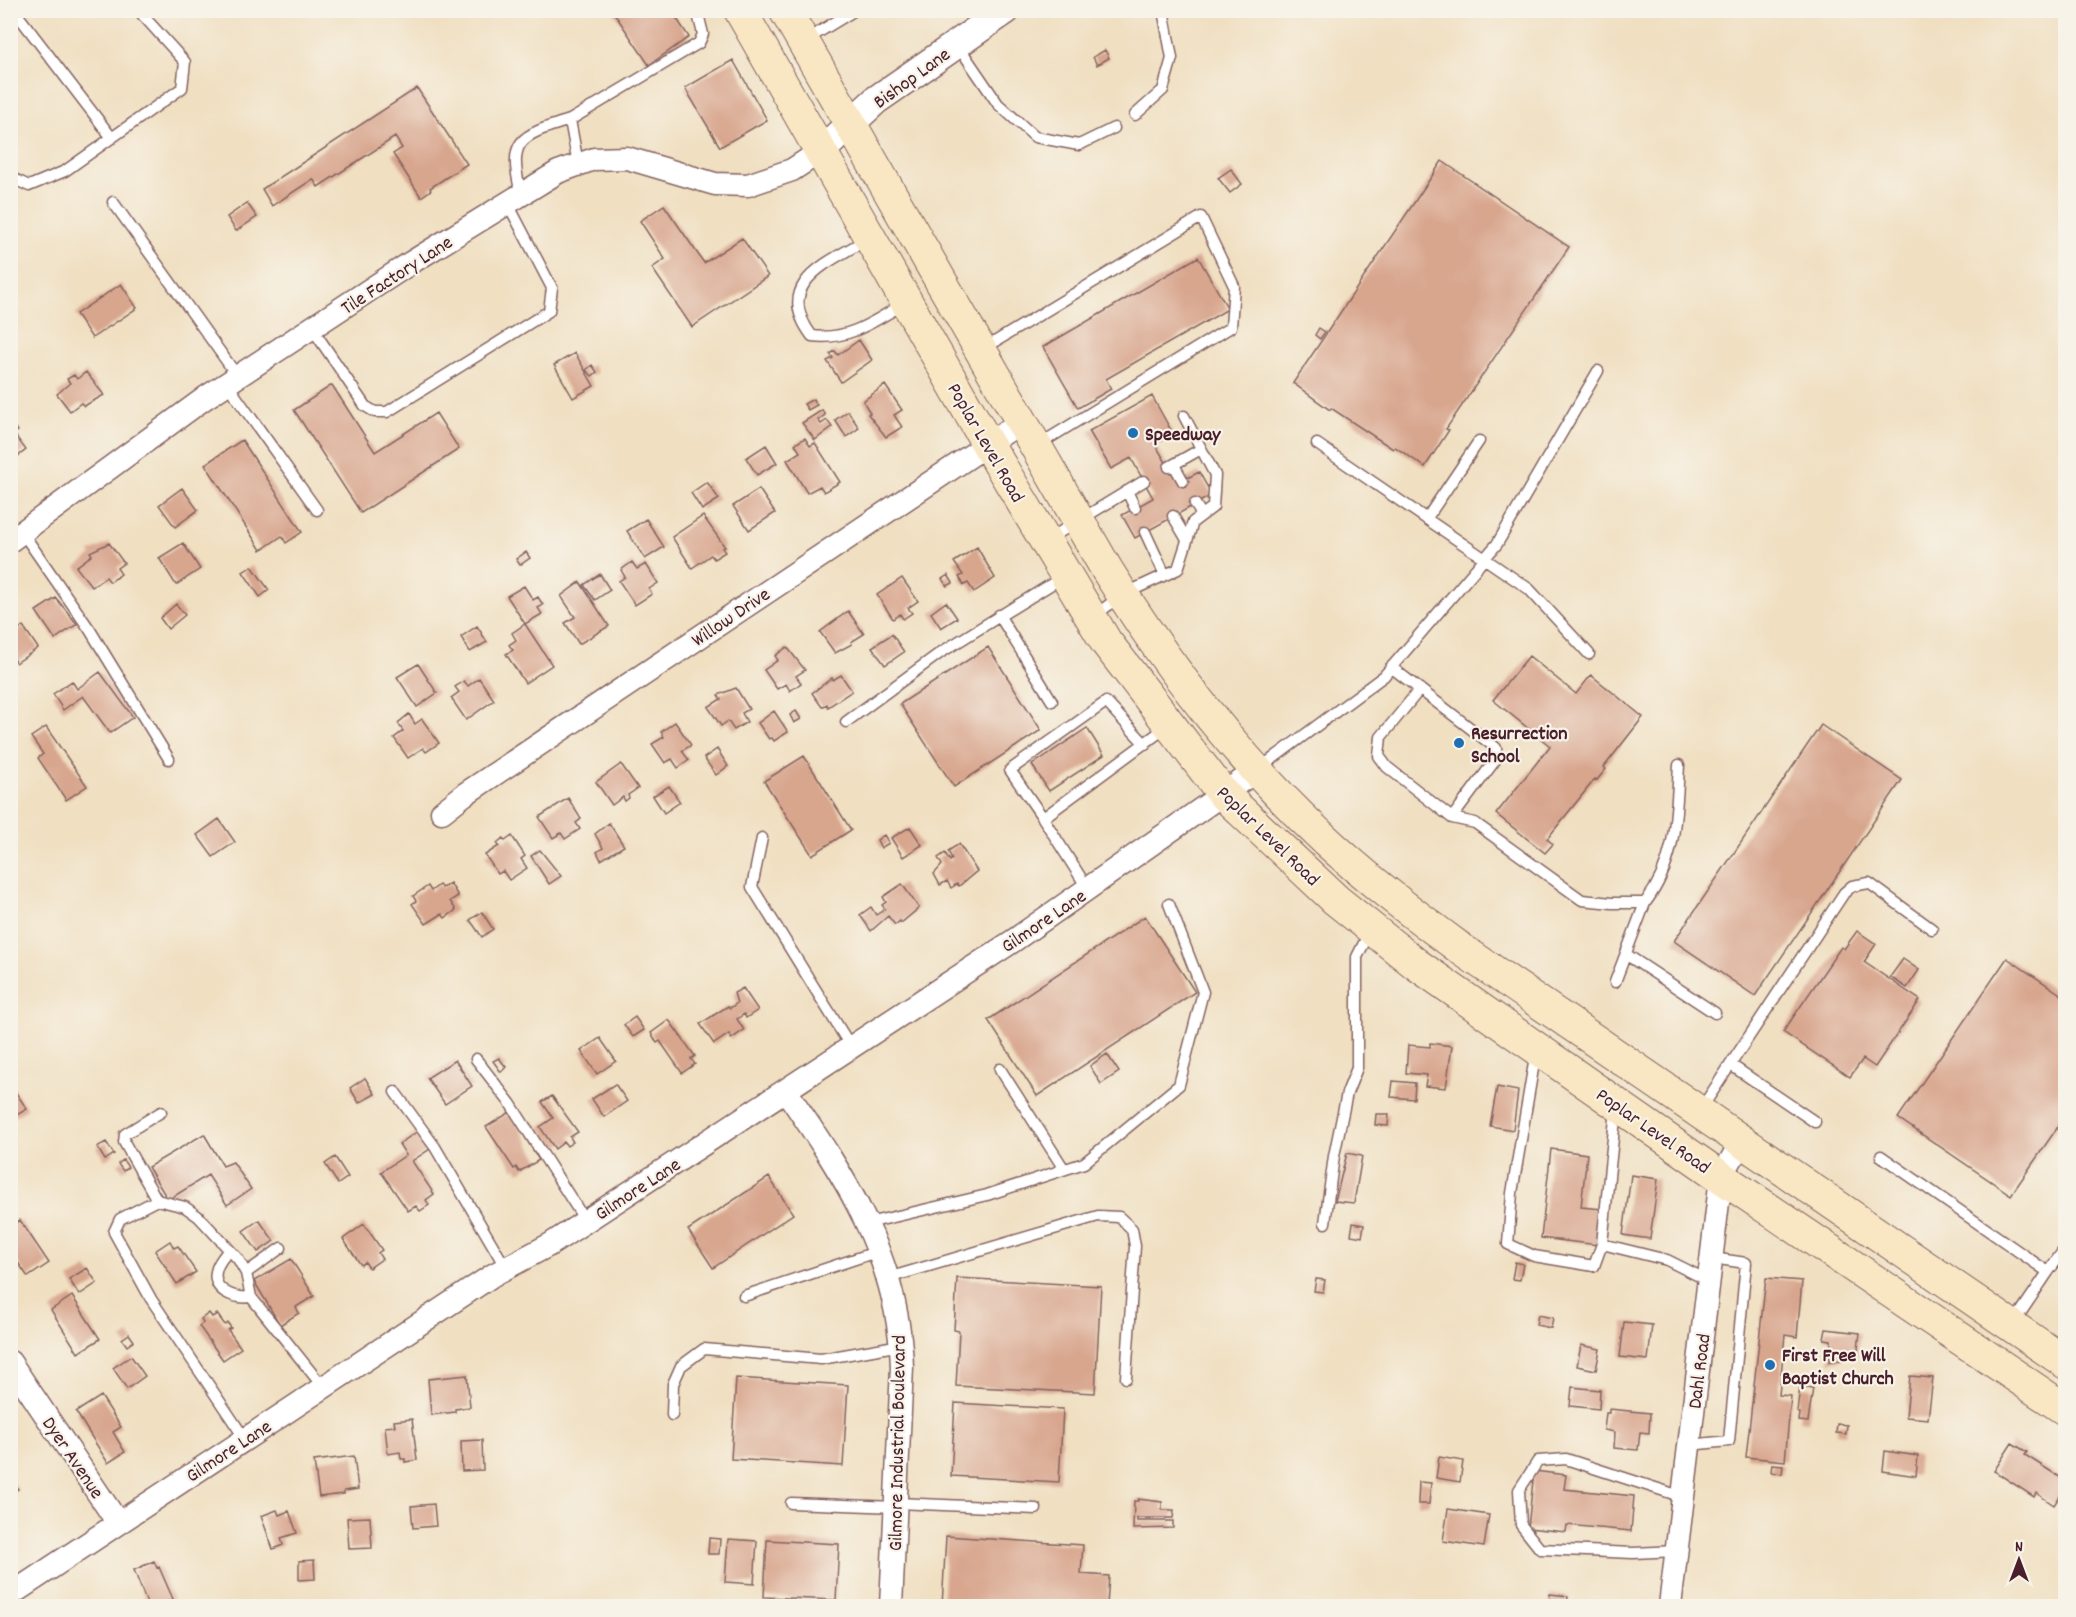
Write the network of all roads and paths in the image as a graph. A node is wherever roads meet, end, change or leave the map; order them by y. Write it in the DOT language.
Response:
graph roads {
  1 [pos="138,10"];
  2 [pos="697,10"];
  3 [pos="740,10"];
  4 [pos="785,10"];
  5 [pos="855,10"];
  6 [pos="1006,10"];
  7 [pos="1163,10"];
  8 [pos="16,15"];
  9 [pos="804,42"];
  10 [pos="957,44"];
  11 [pos="1135,115"];
  12 [pos="570,120"];
  13 [pos="851,124"];
  14 [pos="1114,128"];
  15 [pos="112,138"];
  16 [pos="821,151"];
  17 [pos="578,165"];
  18 [pos="10,177"];
  19 [pos="514,198"];
  20 [pos="113,202"];
  21 [pos="870,237"];
  22 [pos="907,302"];
  23 [pos="312,328"];
  24 [pos="980,351"];
  25 [pos="1598,371"];
  26 [pos="232,380"];
  27 [pos="1184,416"];
  28 [pos="1028,435"];
  29 [pos="1479,441"];
  30 [pos="987,443"];
  31 [pos="1317,444"];
  32 [pos="1201,449"];
  33 [pos="1183,481"];
  34 [pos="1144,482"];
  35 [pos="1127,491"];
  36 [pos="1195,504"];
  37 [pos="1135,508"];
  38 [pos="317,510"];
  39 [pos="1202,515"];
  40 [pos="1173,516"];
  41 [pos="1427,518"];
  42 [pos="1077,520"];
  43 [pos="1145,532"];
  44 [pos="16,537"];
  45 [pos="1187,540"];
  46 [pos="1045,541"];
  47 [pos="1485,558"];
  48 [pos="1165,575"];
  49 [pos="1066,576"];
  50 [pos="1122,595"];
  51 [pos="999,615"];
  52 [pos="1091,618"];
  53 [pos="1589,654"];
  54 [pos="1391,667"];
  55 [pos="1420,689"];
  56 [pos="1052,701"];
  57 [pos="846,722"];
  58 [pos="1169,725"];
  59 [pos="1145,744"];
  60 [pos="169,759"];
  61 [pos="1679,765"];
  62 [pos="1257,770"];
  63 [pos="1224,795"];
  64 [pos="442,812"];
  65 [pos="1043,818"];
  66 [pos="1452,818"];
  67 [pos="762,838"];
  68 [pos="1088,889"];
  69 [pos="1645,903"];
  70 [pos="1169,904"];
  71 [pos="1371,928"];
  72 [pos="1932,929"];
  73 [pos="1627,955"];
  74 [pos="1615,982"];
  75 [pos="1715,1013"];
  76 [pos="851,1047"];
  77 [pos="1537,1048"];
  78 [pos="476,1059"];
  79 [pos="1731,1065"];
  80 [pos="1000,1069"];
  81 [pos="786,1091"];
  82 [pos="394,1092"];
  83 [pos="1616,1103"];
  84 [pos="160,1112"];
  85 [pos="1700,1112"];
  86 [pos="1815,1122"];
  87 [pos="1742,1141"];
  88 [pos="1881,1156"];
  89 [pos="1064,1169"];
  90 [pos="1721,1177"];
  91 [pos="158,1200"];
  92 [pos="586,1222"];
  93 [pos="868,1223"];
  94 [pos="1325,1223"];
  95 [pos="1602,1244"];
  96 [pos="2066,1246"];
  97 [pos="281,1248"];
  98 [pos="228,1251"];
  99 [pos="879,1251"];
  100 [pos="1712,1258"];
  101 [pos="506,1268"];
  102 [pos="2048,1272"];
  103 [pos="246,1274"];
  104 [pos="888,1278"];
  105 [pos="1709,1282"];
  106 [pos="744,1296"];
  107 [pos="251,1297"];
  108 [pos="2012,1326"];
  109 [pos="901,1345"];
  110 [pos="10,1362"];
  111 [pos="2066,1363"];
  112 [pos="1126,1378"];
  113 [pos="323,1387"];
  114 [pos="2066,1410"];
  115 [pos="672,1415"];
  116 [pos="245,1439"];
  117 [pos="1689,1445"];
  118 [pos="1683,1497"];
  119 [pos="791,1503"];
  120 [pos="897,1505"];
  121 [pos="1036,1509"];
  122 [pos="118,1523"];
  123 [pos="1677,1551"];
  124 [pos="10,1594"];
  125 [pos="891,1606"];
  126 [pos="1670,1606"];
  1 -- 15 [label="lane"];
  2 -- 12 [label="lane"];
  3 -- 16 [label="main road, Poplar Level Road"];
  4 -- 9 [label="main road, Poplar Level Road"];
  5 -- 9 [label="lane"];
  6 -- 10 [label="street, Bishop Lane"];
  7 -- 11 [label="lane"];
  8 -- 15 [label="lane"];
  9 -- 13 [label="main road, Poplar Level Road"];
  10 -- 13 [label="street, Bishop Lane"];
  10 -- 14 [label="lane"];
  12 -- 17 [label="lane"];
  12 -- 19 [label="lane"];
  13 -- 16 [label="street, Bishop Lane"];
  13 -- 24 [label="main road, Poplar Level Road"];
  15 -- 18 [label="lane"];
  16 -- 17 [label="street, Tile Factory Lane"];
  16 -- 21 [label="main road, Poplar Level Road"];
  17 -- 19 [label="street, Tile Factory Lane"];
  19 -- 23 [label="street, Tile Factory Lane"];
  19 -- 23 [label="lane"];
  20 -- 26 [label="lane"];
  21 -- 22 [label="main road, Poplar Level Road"];
  21 -- 22 [label="lane"];
  22 -- 30 [label="main road, Poplar Level Road"];
  23 -- 26 [label="street, Tile Factory Lane"];
  24 -- 28 [label="main road, Poplar Level Road"];
  24 -- 28 [label="lane"];
  25 -- 47 [label="lane"];
  26 -- 38 [label="lane"];
  26 -- 44 [label="street, Tile Factory Lane"];
  27 -- 32 [label="lane"];
  28 -- 30 [label="street, Willow Drive"];
  28 -- 42 [label="main road, Poplar Level Road"];
  29 -- 41 [label="lane"];
  30 -- 46 [label="main road, Poplar Level Road"];
  30 -- 64 [label="street, Willow Drive"];
  31 -- 41 [label="lane"];
  32 -- 33 [label="lane"];
  32 -- 39 [label="lane"];
  34 -- 35 [label="lane"];
  35 -- 37 [label="lane"];
  35 -- 42 [label="lane"];
  36 -- 39 [label="lane"];
  39 -- 45 [label="lane"];
  40 -- 45 [label="lane"];
  41 -- 47 [label="lane"];
  42 -- 46 [label="lane"];
  42 -- 50 [label="main road, Poplar Level Road"];
  43 -- 48 [label="lane"];
  44 -- 60 [label="lane"];
  45 -- 48 [label="lane"];
  46 -- 49 [label="main road, Poplar Level Road"];
  47 -- 53 [label="lane"];
  47 -- 54 [label="lane"];
  48 -- 50 [label="lane"];
  49 -- 51 [label="lane"];
  49 -- 52 [label="main road, Poplar Level Road"];
  50 -- 52 [label="lane"];
  50 -- 62 [label="main road, Poplar Level Road"];
  51 -- 56 [label="lane"];
  51 -- 57 [label="lane"];
  52 -- 58 [label="main road, Poplar Level Road"];
  54 -- 55 [label="lane"];
  54 -- 62 [label="lane"];
  55 -- 66 [label="lane"];
  55 -- 66 [label="lane"];
  58 -- 59 [label="lane"];
  58 -- 63 [label="main road, Poplar Level Road"];
  59 -- 65 [label="lane"];
  59 -- 65 [label="lane"];
  61 -- 69 [label="lane"];
  62 -- 63 [label="street, Gilmore Lane"];
  62 -- 85 [label="main road, Poplar Level Road"];
  63 -- 68 [label="street, Gilmore Lane"];
  63 -- 71 [label="main road, Poplar Level Road"];
  65 -- 68 [label="lane"];
  66 -- 69 [label="lane"];
  67 -- 76 [label="lane"];
  68 -- 76 [label="street, Gilmore Lane"];
  69 -- 73 [label="lane"];
  70 -- 89 [label="lane"];
  71 -- 77 [label="main road, Poplar Level Road"];
  71 -- 94 [label="lane"];
  72 -- 79 [label="lane"];
  73 -- 74 [label="lane"];
  73 -- 75 [label="lane"];
  76 -- 81 [label="street, Gilmore Lane"];
  77 -- 83 [label="main road, Poplar Level Road"];
  77 -- 95 [label="lane"];
  78 -- 92 [label="lane"];
  79 -- 85 [label="lane"];
  79 -- 86 [label="lane"];
  80 -- 89 [label="lane"];
  81 -- 92 [label="street, Gilmore Lane"];
  81 -- 93 [label="street, Gilmore Industrial Boulevard"];
  82 -- 101 [label="lane"];
  83 -- 90 [label="main road, Poplar Level Road"];
  83 -- 95 [label="lane"];
  84 -- 91 [label="lane"];
  85 -- 87 [label="main road, Poplar Level Road"];
  87 -- 90 [label="street, Dahl Road"];
  87 -- 108 [label="main road, Poplar Level Road"];
  88 -- 102 [label="lane"];
  89 -- 93 [label="lane"];
  90 -- 100 [label="street, Dahl Road"];
  90 -- 114 [label="main road, Poplar Level Road"];
  91 -- 98 [label="lane"];
  91 -- 116 [label="lane"];
  92 -- 101 [label="street, Gilmore Lane"];
  93 -- 99 [label="street, Gilmore Industrial Boulevard"];
  95 -- 105 [label="lane"];
  96 -- 102 [label="lane"];
  97 -- 103 [label="lane"];
  98 -- 103 [label="lane"];
  98 -- 107 [label="lane"];
  99 -- 104 [label="street, Gilmore Industrial Boulevard"];
  99 -- 106 [label="lane"];
  100 -- 105 [label="street, Dahl Road"];
  100 -- 117 [label="lane"];
  101 -- 113 [label="street, Gilmore Lane"];
  102 -- 108 [label="lane"];
  103 -- 107 [label="lane"];
  104 -- 109 [label="street, Gilmore Industrial Boulevard"];
  104 -- 112 [label="lane"];
  105 -- 117 [label="street, Dahl Road"];
  107 -- 113 [label="lane"];
  108 -- 111 [label="main road, Poplar Level Road"];
  109 -- 115 [label="lane"];
  109 -- 120 [label="street, Gilmore Industrial Boulevard"];
  110 -- 122 [label="street, Dyer Avenue"];
  113 -- 116 [label="street, Gilmore Lane"];
  116 -- 122 [label="street, Gilmore Lane"];
  117 -- 118 [label="street, Dahl Road"];
  118 -- 123 [label="street, Dahl Road"];
  118 -- 123 [label="lane"];
  119 -- 120 [label="lane"];
  120 -- 121 [label="lane"];
  120 -- 125 [label="street, Gilmore Industrial Boulevard"];
  122 -- 124 [label="street, Gilmore Lane"];
  123 -- 126 [label="street, Dahl Road"];
}
